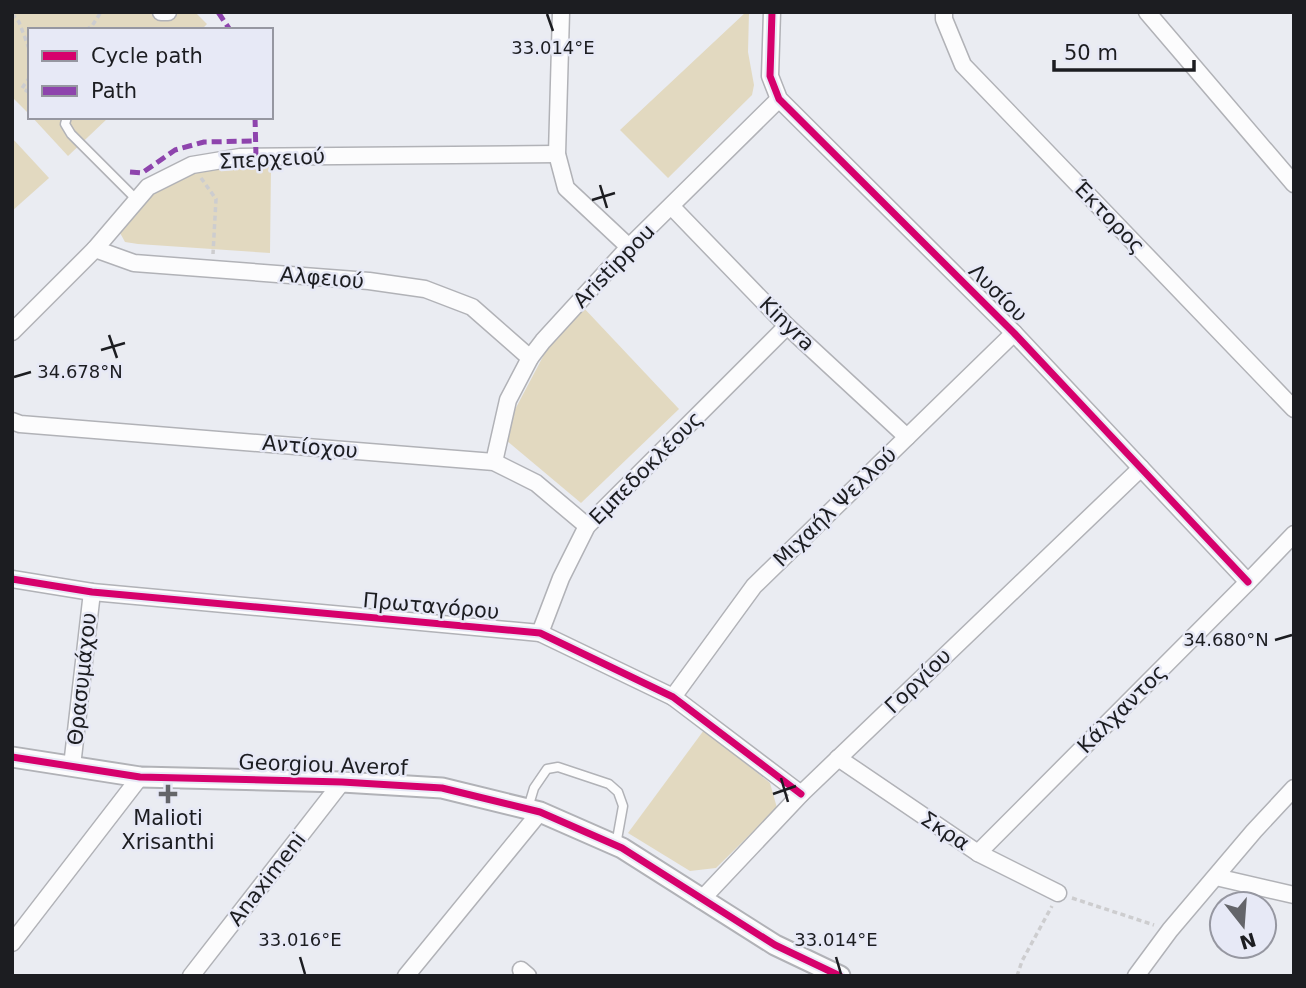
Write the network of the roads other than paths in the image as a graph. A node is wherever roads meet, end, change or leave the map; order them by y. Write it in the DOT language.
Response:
graph roads {
  1 [pos="161,12"];
  2 [pos="168,12"];
  3 [pos="561,12"];
  4 [pos="772,12"];
  5 [pos="944,12"];
  6 [pos="1147,12"];
  7 [pos="779,99"];
  8 [pos="66,119"];
  9 [pos="557,154"];
  10 [pos="1294,184"];
  11 [pos="137,200"];
  12 [pos="672,207"];
  13 [pos="629,247"];
  14 [pos="94,248"];
  15 [pos="788,327"];
  16 [pos="12,332"];
  17 [pos="1014,333"];
  18 [pos="530,358"];
  19 [pos="1294,409"];
  20 [pos="12,421"];
  21 [pos="907,437"];
  22 [pos="494,462"];
  23 [pos="1141,468"];
  24 [pos="587,526"];
  25 [pos="1294,534"];
  26 [pos="12,579"];
  27 [pos="1248,582"];
  28 [pos="92,592"];
  29 [pos="540,633"];
  30 [pos="673,697"];
  31 [pos="12,757"];
  32 [pos="838,758"];
  33 [pos="72,766"];
  34 [pos="139,777"];
  35 [pos="342,782"];
  36 [pos="1294,788"];
  37 [pos="801,794"];
  38 [pos="534,810"];
  39 [pos="619,847"];
  40 [pos="978,853"];
  41 [pos="1216,877"];
  42 [pos="1058,893"];
  43 [pos="1294,895"];
  44 [pos="701,900"];
  45 [pos="12,943"];
  46 [pos="191,976"];
  47 [pos="406,976"];
  48 [pos="839,976"];
  49 [pos="1136,976"];
  1 -- 2 [label="street"];
  3 -- 9 [label="street"];
  4 -- 7 [label="street"];
  5 -- 19 [label="street, Έκτορος"];
  6 -- 10 [label="street"];
  7 -- 12 [label="street, Aristippou"];
  7 -- 17 [label="street, Λυσίου"];
  8 -- 11 [label="lane"];
  9 -- 11 [label="street, Σπερχειού"];
  9 -- 13 [label="street"];
  11 -- 14 [label="street, Σπερχειού"];
  12 -- 13 [label="street, Aristippou"];
  12 -- 15 [label="street, Kinyra"];
  13 -- 18 [label="street, Aristippou"];
  14 -- 16 [label="street, Σπερχειού"];
  14 -- 18 [label="street, Αλφειού"];
  15 -- 21 [label="street, Kinyra"];
  15 -- 24 [label="street, Εμπεδοκλέους"];
  17 -- 21 [label="street, Μιχαήλ Ψελλού"];
  17 -- 23 [label="street, Λυσίου"];
  18 -- 22 [label="street, Aristippou"];
  20 -- 22 [label="street, Αντίοχου"];
  21 -- 30 [label="street, Μιχαήλ Ψελλού"];
  22 -- 24 [label="street, Αντίοχου"];
  23 -- 27 [label="street, Λυσίου"];
  23 -- 32 [label="street, Γοργίου"];
  24 -- 29 [label="street, Εμπεδοκλέους"];
  25 -- 27 [label="street, Κάλχαντος"];
  26 -- 28 [label="street, Πρωταγόρου"];
  27 -- 40 [label="street, Κάλχαντος"];
  28 -- 29 [label="street, Πρωταγόρου"];
  28 -- 33 [label="street, Θρασυμάχου"];
  29 -- 30 [label="street, Πρωταγόρου"];
  30 -- 37 [label="street, Πρωταγόρου"];
  31 -- 33 [label="street, Georgiou Averof"];
  32 -- 37 [label="street, Γοργίου"];
  32 -- 40 [label="street, Σκρα"];
  33 -- 34 [label="street, Georgiou Averof"];
  34 -- 35 [label="street, Georgiou Averof"];
  34 -- 45 [label="street"];
  35 -- 38 [label="street, Georgiou Averof"];
  35 -- 46 [label="street, Anaximeni"];
  36 -- 41 [label="street"];
  37 -- 44 [label="street, Γοργίου"];
  38 -- 39 [label="street, Georgiou Averof"];
  38 -- 39 [label="lane"];
  38 -- 47 [label="street"];
  39 -- 44 [label="street, Georgiou Averof"];
  40 -- 42 [label="street, Σκρα"];
  41 -- 43 [label="street"];
  41 -- 49 [label="street"];
  44 -- 48 [label="street, Georgiou Averof"];
}
